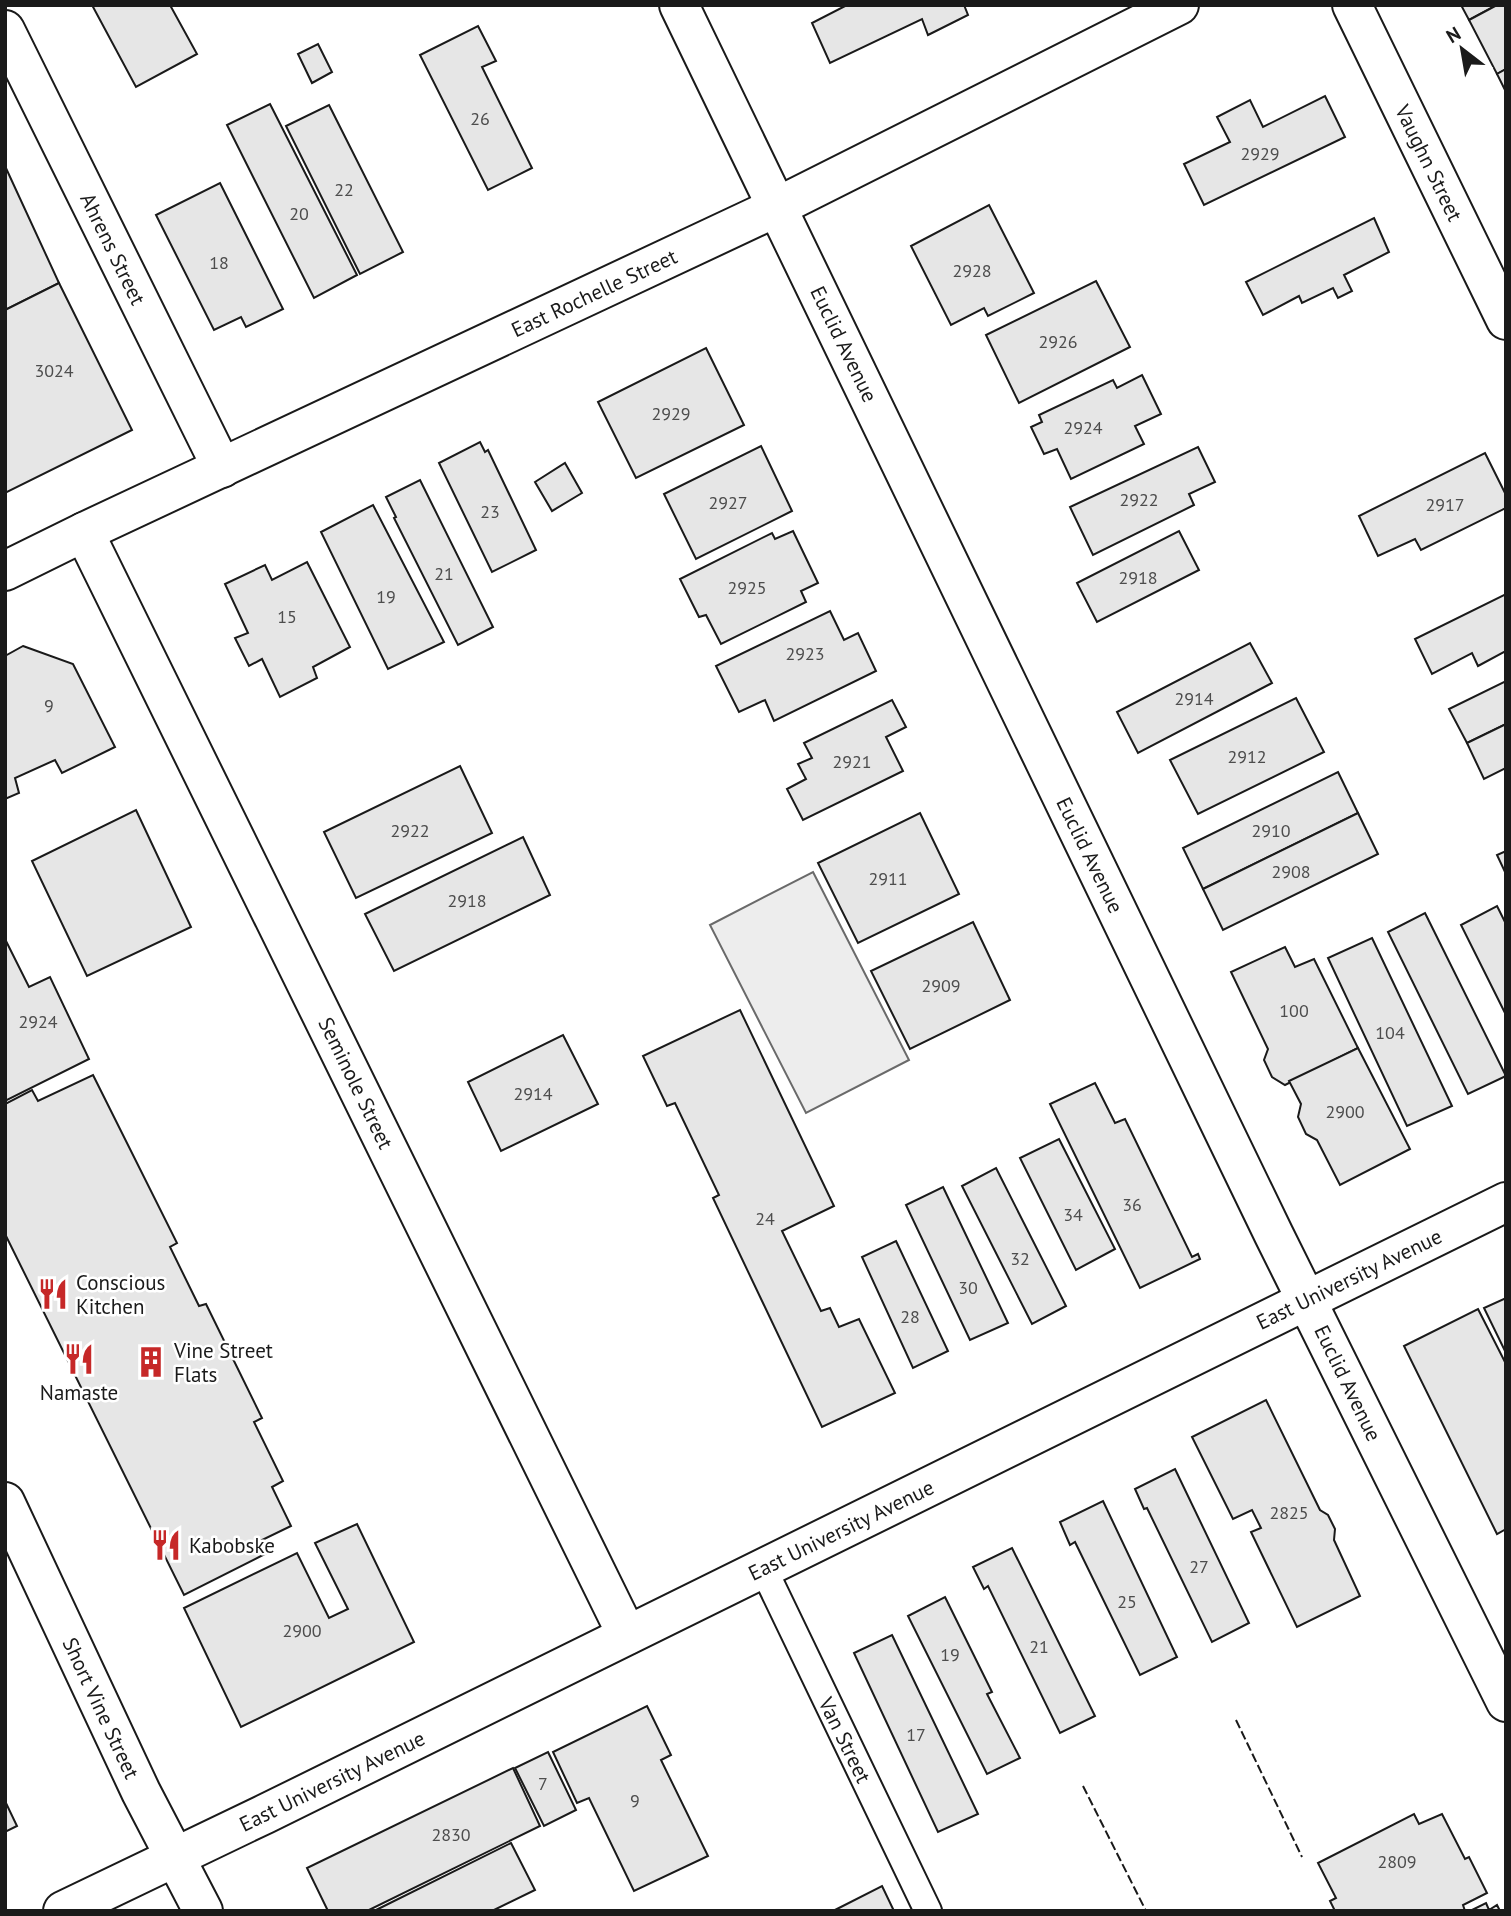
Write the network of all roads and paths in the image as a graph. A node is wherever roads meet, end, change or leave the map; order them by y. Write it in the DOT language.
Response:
graph roads {
  1 [pos="679,5"];
  2 [pos="1179,5"];
  3 [pos="1352,5"];
  4 [pos="5,30"];
  5 [pos="777,207"];
  6 [pos="1506,320"];
  7 [pos="222,468"];
  8 [pos="84,532"];
  9 [pos="5,571"];
  10 [pos="1506,1202"];
  11 [pos="1307,1300"];
  12 [pos="5,1502"];
  13 [pos="763,1568"];
  14 [pos="627,1635"];
  15 [pos="1506,1702"];
  16 [pos="176,1857"];
  17 [pos="63,1911"];
  18 [pos="203,1911"];
  19 [pos="928,1911"];
  1 -- 5 [label="street, Euclid Avenue"];
  2 -- 5 [label="street, East Rochelle Street"];
  3 -- 6 [label="street, Vaughn Street"];
  4 -- 7 [label="street, Ahrens Street"];
  5 -- 7 [label="street, East Rochelle Street"];
  5 -- 11 [label="street, Euclid Avenue"];
  7 -- 8 [label="street, East Rochelle Street"];
  8 -- 9 [label="street, East Rochelle Street"];
  8 -- 14 [label="street, Seminole Street"];
  10 -- 11 [label="street, East University Avenue"];
  11 -- 13 [label="street, East University Avenue"];
  11 -- 15 [label="street, Euclid Avenue"];
  12 -- 16 [label="street, Short Vine Street"];
  13 -- 14 [label="street, East University Avenue"];
  13 -- 19 [label="lane, Van Street"];
  14 -- 16 [label="street, East University Avenue"];
  16 -- 17 [label="street, East University Avenue"];
  16 -- 18 [label="street, Short Vine Street"];
}
